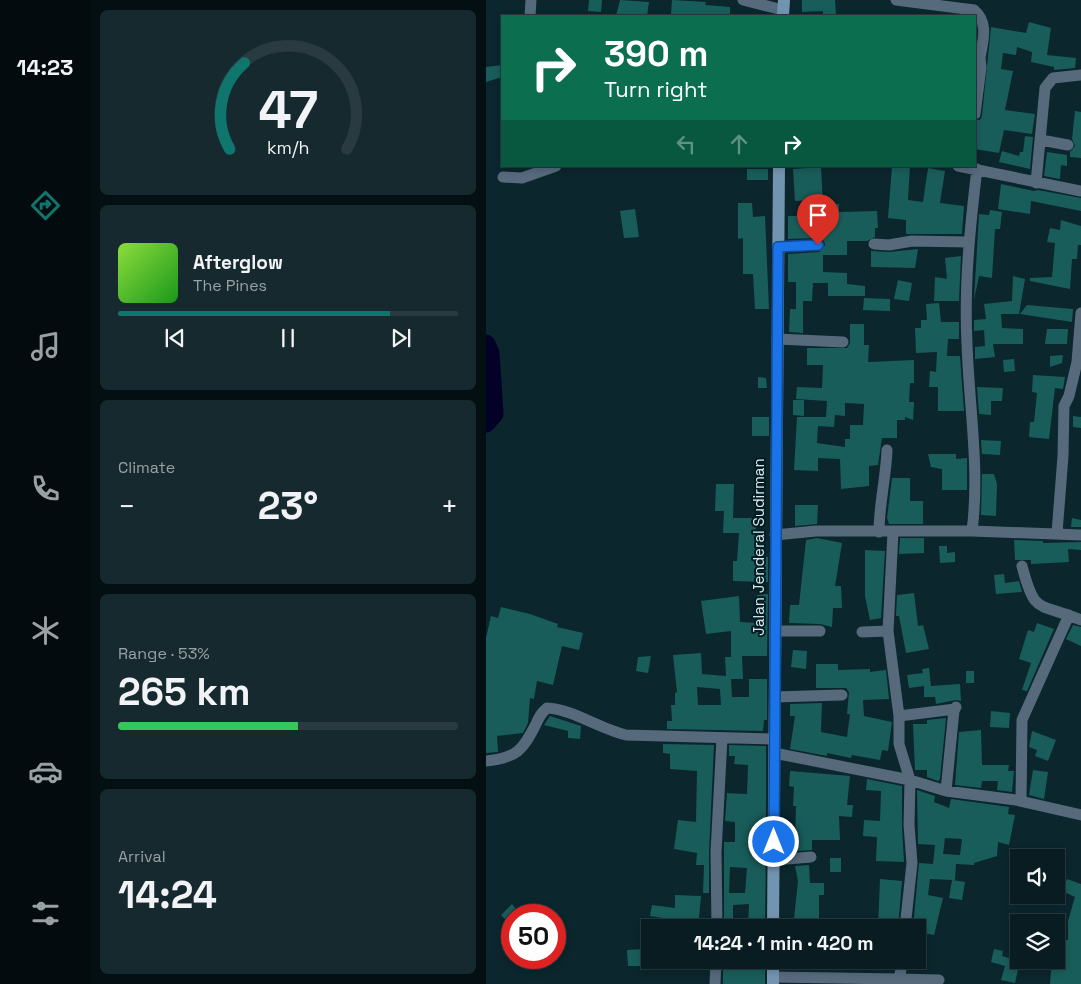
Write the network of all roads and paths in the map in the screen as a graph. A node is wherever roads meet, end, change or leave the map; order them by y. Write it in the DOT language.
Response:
graph roads {
  1 [pos="532,0"];
  2 [pos="743,0"];
  3 [pos="896,0"];
  4 [pos="783,9"];
  5 [pos="530,15"];
  6 [pos="977,58"];
  7 [pos="1081,76"];
  8 [pos="976,106"];
  9 [pos="1041,140"];
  10 [pos="1068,145"];
  11 [pos="553,167"];
  12 [pos="779,167"];
  13 [pos="967,167"];
  14 [pos="503,177"];
  15 [pos="1036,183"];
  16 [pos="1081,191"];
  17 [pos="968,242"];
  18 [pos="874,244"];
  19 [pos="818,245"];
  20 [pos="778,247"];
  21 [pos="1081,313"];
  22 [pos="778,339"];
  23 [pos="843,342"];
  24 [pos="887,450"];
  25 [pos="972,531"];
  26 [pos="879,532"];
  27 [pos="893,532"];
  28 [pos="1057,533"];
  29 [pos="775,535"];
  30 [pos="1081,536"];
  31 [pos="1022,566"];
  32 [pos="1069,615"];
  33 [pos="1081,620"];
  34 [pos="775,631"];
  35 [pos="820,631"];
  36 [pos="888,631"];
  37 [pos="862,632"];
  38 [pos="842,696"];
  39 [pos="775,697"];
  40 [pos="899,716"];
  41 [pos="722,738"];
  42 [pos="773,739"];
  43 [pos="774,753"];
  44 [pos="486,761"];
  45 [pos="910,780"];
  46 [pos="946,790"];
  47 [pos="1021,801"];
  48 [pos="1081,815"];
  49 [pos="811,857"];
  50 [pos="774,860"];
  51 [pos="717,919"];
  52 [pos="773,919"];
  53 [pos="906,919"];
  54 [pos="716,969"];
  55 [pos="901,969"];
  56 [pos="899,979"];
  57 [pos="773,980"];
  58 [pos="939,980"];
  59 [pos="715,984"];
  1 -- 5 [label="street"];
  2 -- 4 [label="street"];
  3 -- 6 [label="street"];
  6 -- 8 [label="street"];
  7 -- 9 [label="street"];
  9 -- 10 [label="street"];
  9 -- 15 [label="street"];
  11 -- 14 [label="street"];
  12 -- 20 [label="main road, Jalan Jenderal Sudirman"];
  13 -- 15 [label="street"];
  13 -- 17 [label="street"];
  15 -- 16 [label="street"];
  17 -- 18 [label="street"];
  17 -- 25 [label="street"];
  19 -- 20 [label="street"];
  20 -- 22 [label="main road, Jalan Jenderal Sudirman"];
  21 -- 28 [label="street"];
  22 -- 23 [label="street"];
  22 -- 29 [label="main road, Jalan Jenderal Sudirman"];
  24 -- 26 [label="street"];
  25 -- 27 [label="street"];
  25 -- 28 [label="street"];
  26 -- 27 [label="street"];
  26 -- 29 [label="street"];
  27 -- 36 [label="street"];
  28 -- 30 [label="street"];
  29 -- 34 [label="main road, Jalan Jenderal Sudirman"];
  31 -- 32 [label="street"];
  32 -- 33 [label="street"];
  32 -- 47 [label="street"];
  34 -- 35 [label="street"];
  34 -- 39 [label="main road, Jalan Jenderal Sudirman"];
  36 -- 37 [label="street"];
  36 -- 40 [label="street"];
  38 -- 39 [label="street"];
  39 -- 42 [label="main road, Jalan Jenderal Sudirman"];
  40 -- 45 [label="street"];
  40 -- 46 [label="street"];
  41 -- 42 [label="street"];
  41 -- 44 [label="street"];
  41 -- 51 [label="street"];
  42 -- 43 [label="main road, Jalan Jenderal Sudirman"];
  43 -- 45 [label="street"];
  43 -- 50 [label="main road, Jalan Jenderal Sudirman"];
  45 -- 46 [label="street"];
  45 -- 53 [label="street"];
  46 -- 47 [label="street"];
  47 -- 48 [label="street"];
  49 -- 50 [label="street"];
  50 -- 52 [label="main road, Jalan Jenderal Sudirman"];
  54 -- 59 [label="street"];
  55 -- 56 [label="street"];
  56 -- 57 [label="street"];
  56 -- 58 [label="street"];
}
